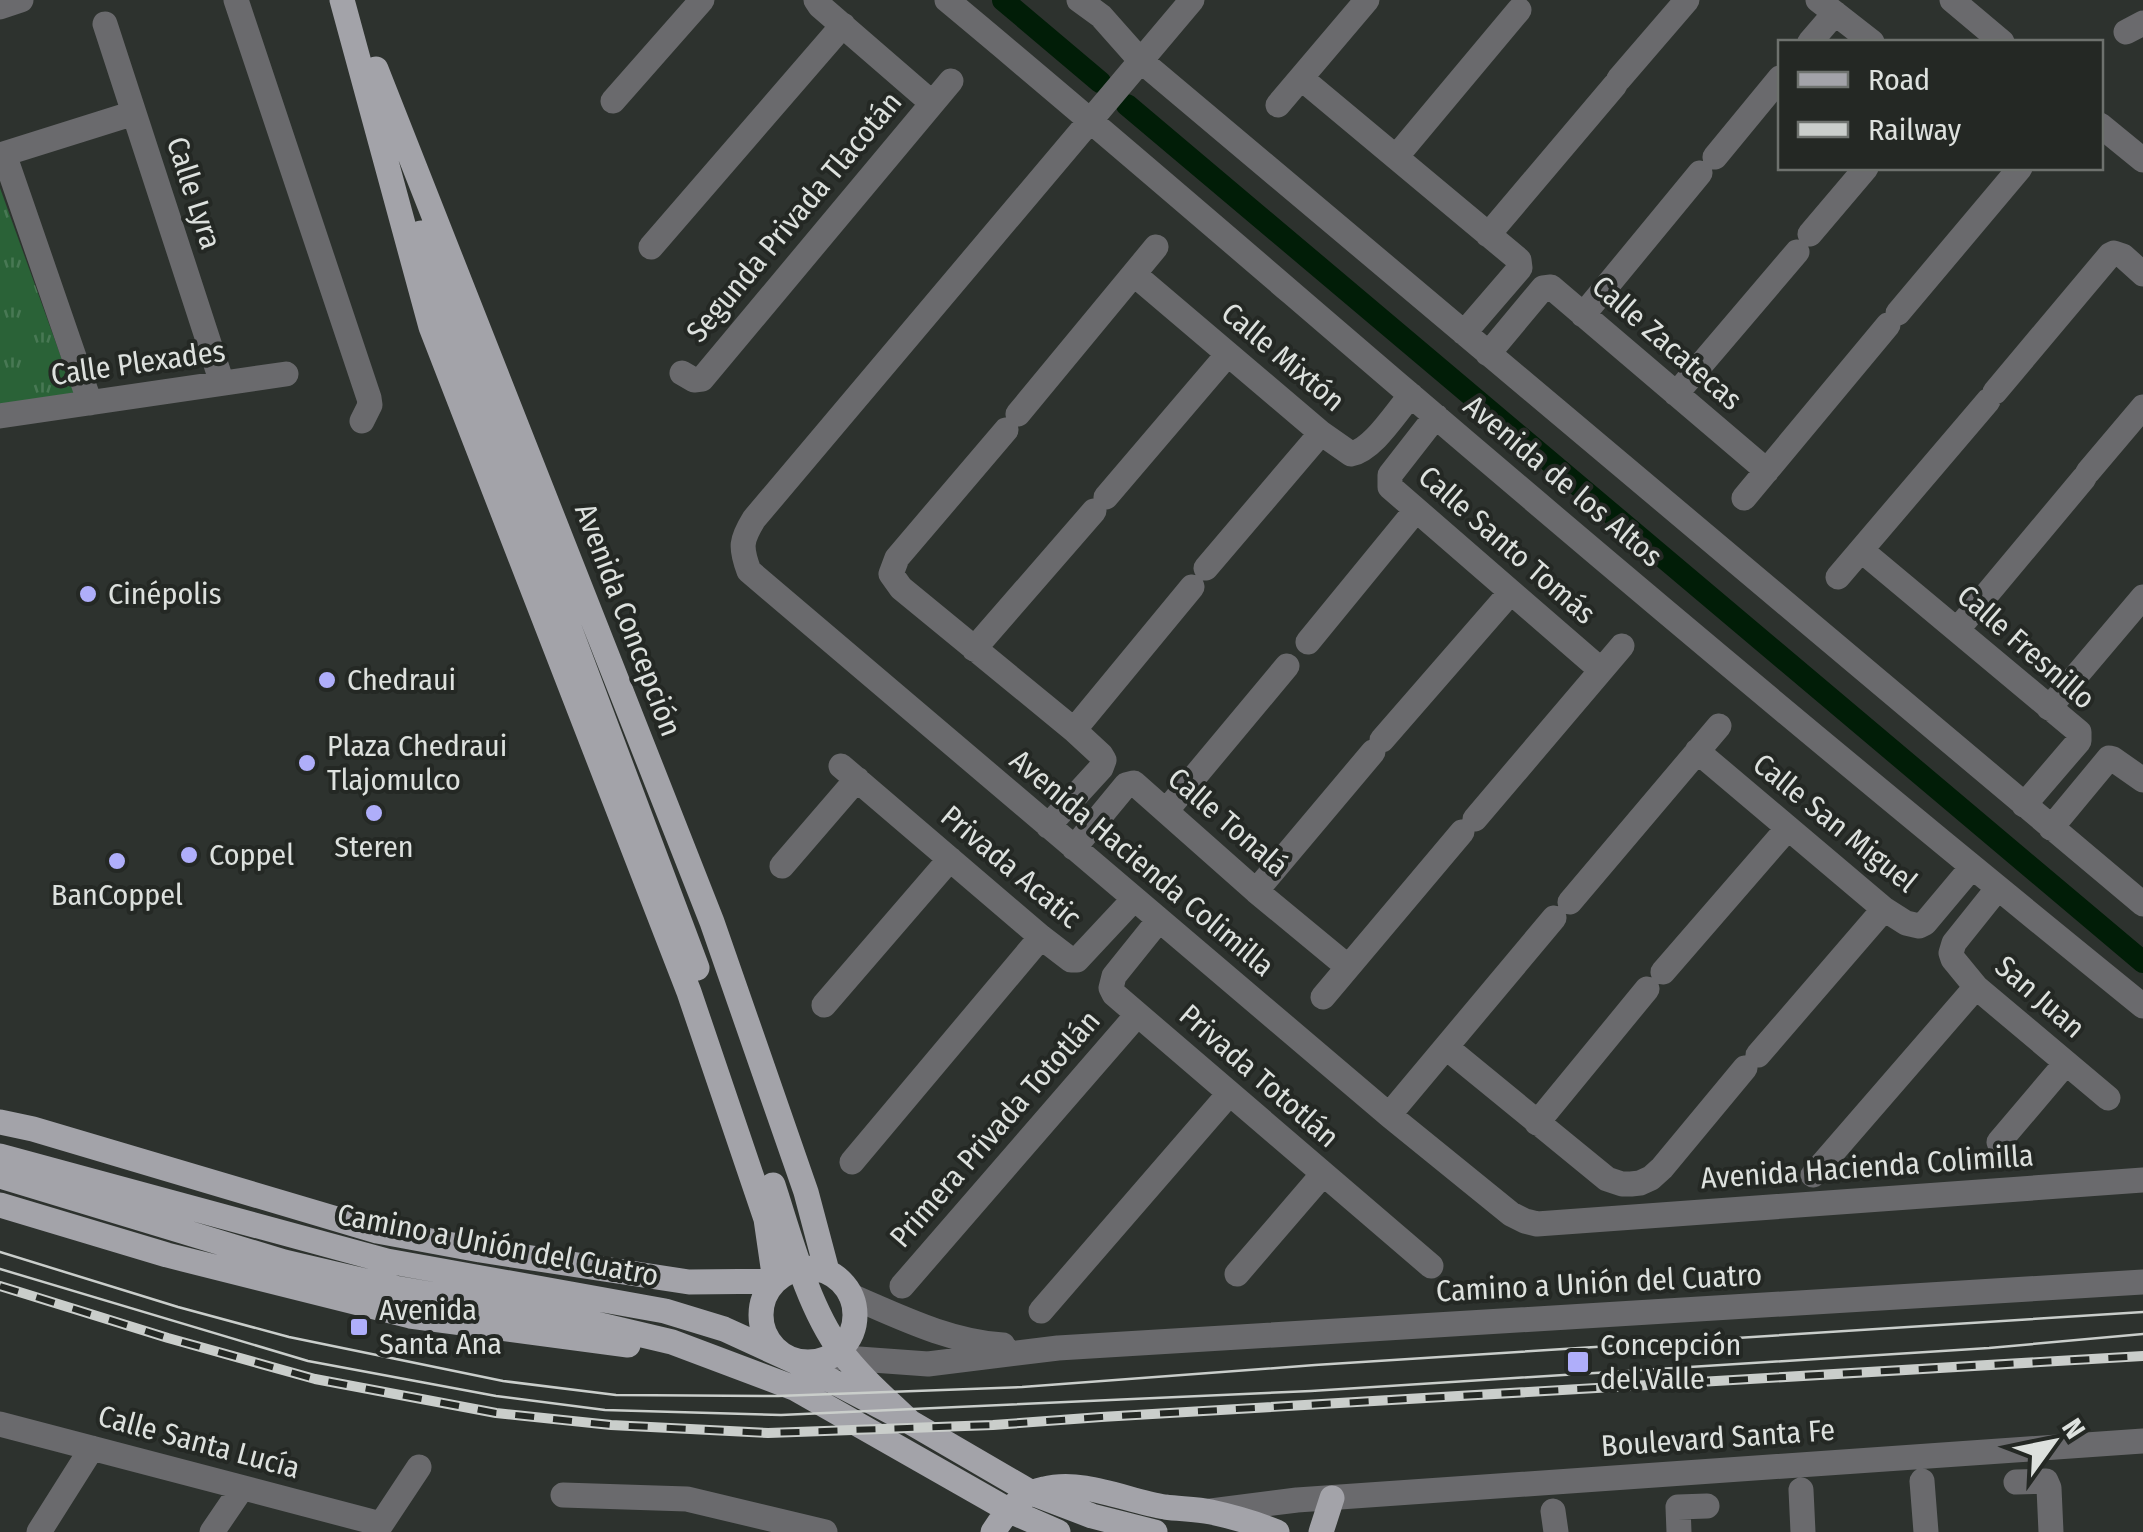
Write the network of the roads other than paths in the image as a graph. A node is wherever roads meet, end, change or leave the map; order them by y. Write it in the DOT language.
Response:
graph roads {
  1 [pos="21,0"];
  2 [pos="236,0"];
  3 [pos="345,0"];
  4 [pos="702,0"];
  5 [pos="816,0"];
  6 [pos="947,0"];
  7 [pos="1079,0"];
  8 [pos="1192,0"];
  9 [pos="1367,0"];
  10 [pos="1686,0"];
  11 [pos="1952,0"];
  12 [pos="1524,4"];
  13 [pos="1827,6"];
  14 [pos="0,7"];
  15 [pos="1098,8"];
  16 [pos="105,24"];
  17 [pos="843,25"];
  18 [pos="1811,40"];
  19 [pos="1870,40"];
  20 [pos="2000,40"];
  21 [pos="1140,60"];
  22 [pos="362,69"];
  23 [pos="1301,78"];
  24 [pos="1778,80"];
  25 [pos="950,82"];
  26 [pos="614,101"];
  27 [pos="932,103"];
  28 [pos="1278,105"];
  29 [pos="134,114"];
  30 [pos="1091,120"];
  31 [pos="2103,127"];
  32 [pos="2,155"];
  33 [pos="1396,157"];
  34 [pos="2143,160"];
  35 [pos="1864,170"];
  36 [pos="2018,170"];
  37 [pos="1488,235"];
  38 [pos="651,247"];
  39 [pos="1156,247"];
  40 [pos="2143,274"];
  41 [pos="1135,275"];
  42 [pos="1583,315"];
  43 [pos="1464,333"];
  44 [pos="1228,354"];
  45 [pos="1488,354"];
  46 [pos="682,373"];
  47 [pos="286,374"];
  48 [pos="222,383"];
  49 [pos="1676,394"];
  50 [pos="1410,395"];
  51 [pos="90,403"];
  52 [pos="2143,407"];
  53 [pos="0,416"];
  54 [pos="1436,416"];
  55 [pos="362,420"];
  56 [pos="1321,433"];
  57 [pos="1767,470"];
  58 [pos="1744,498"];
  59 [pos="1416,510"];
  60 [pos="1862,550"];
  61 [pos="1838,577"];
  62 [pos="1510,593"];
  63 [pos="2143,598"];
  64 [pos="1957,630"];
  65 [pos="1308,642"];
  66 [pos="1622,646"];
  67 [pos="974,649"];
  68 [pos="1287,666"];
  69 [pos="1602,670"];
  70 [pos="2050,708"];
  71 [pos="1718,726"];
  72 [pos="1074,730"];
  73 [pos="1697,751"];
  74 [pos="2143,780"];
  75 [pos="2024,805"];
  76 [pos="1166,810"];
  77 [pos="1048,826"];
  78 [pos="1788,828"];
  79 [pos="2051,828"];
  80 [pos="1074,848"];
  81 [pos="950,859"];
  82 [pos="782,866"];
  83 [pos="1972,867"];
  84 [pos="1998,888"];
  85 [pos="1256,891"];
  86 [pos="1134,899"];
  87 [pos="2143,904"];
  88 [pos="1884,909"];
  89 [pos="1159,920"];
  90 [pos="1041,937"];
  91 [pos="1348,967"];
  92 [pos="1976,987"];
  93 [pos="1323,997"];
  94 [pos="824,1005"];
  95 [pos="2143,1006"];
  96 [pos="1137,1015"];
  97 [pos="1447,1048"];
  98 [pos="2066,1063"];
  99 [pos="1229,1094"];
  100 [pos="2108,1098"];
  101 [pos="1389,1115"];
  102 [pos="0,1122"];
  103 [pos="1537,1123"];
  104 [pos="1999,1142"];
  105 [pos="0,1156"];
  106 [pos="852,1162"];
  107 [pos="1322,1174"];
  108 [pos="1814,1174"];
  109 [pos="0,1176"];
  110 [pos="2143,1180"];
  111 [pos="0,1205"];
  112 [pos="1431,1266"];
  113 [pos="827,1272"];
  114 [pos="1237,1274"];
  115 [pos="775,1281"];
  116 [pos="2143,1282"];
  117 [pos="902,1286"];
  118 [pos="488,1292"];
  119 [pos="852,1296"];
  120 [pos="1041,1311"];
  121 [pos="1058,1348"];
  122 [pos="831,1357"];
  123 [pos="790,1358"];
  124 [pos="910,1422"];
  125 [pos="0,1424"];
  126 [pos="2143,1441"];
  127 [pos="92,1448"];
  128 [pos="419,1468"];
  129 [pos="1922,1481"];
  130 [pos="2016,1482"];
  131 [pos="242,1488"];
  132 [pos="1068,1488"];
  133 [pos="1800,1490"];
  134 [pos="563,1495"];
  135 [pos="1332,1498"];
  136 [pos="1297,1500"];
  137 [pos="1707,1506"];
  138 [pos="1208,1512"];
  139 [pos="1244,1527"];
  140 [pos="379,1528"];
  141 [pos="38,1532"];
  142 [pos="212,1532"];
  143 [pos="826,1532"];
  144 [pos="994,1532"];
  145 [pos="1056,1532"];
  146 [pos="1156,1532"];
  147 [pos="1277,1532"];
  148 [pos="1321,1532"];
  149 [pos="1679,1532"];
  150 [pos="1803,1532"];
  151 [pos="1926,1532"];
  152 [pos="2051,1532"];
  1 -- 14 [label="street"];
  2 -- 55 [label="street"];
  3 -- 22 [label="main road, Avenida Concepción"];
  3 -- 113 [label="main road, Avenida Concepción"];
  4 -- 26 [label="street"];
  5 -- 17 [label="street"];
  6 -- 30 [label="street, Avenida de los Altos"];
  7 -- 15 [label="street, Avenida de los Altos"];
  8 -- 21 [label="street, Avenida Hacienda Colimilla"];
  9 -- 23 [label="street"];
  10 -- 37 [label="street"];
  11 -- 20 [label="street"];
  12 -- 33 [label="street"];
  13 -- 18 [label="street"];
  13 -- 19 [label="street"];
  15 -- 21 [label="street, Avenida de los Altos"];
  16 -- 29 [label="street, Calle Lyra"];
  17 -- 27 [label="street"];
  17 -- 38 [label="street"];
  21 -- 30 [label="street, Avenida Hacienda Colimilla"];
  21 -- 43 [label="street, Avenida de los Altos"];
  22 -- 115 [label="main road, Avenida Concepción"];
  22 -- 124 [label="main road, Avenida Concepción"];
  23 -- 28 [label="street"];
  23 -- 33 [label="street"];
  24 -- 42 [label="street"];
  25 -- 27 [label="street, Segunda Privada Tlacotán"];
  27 -- 46 [label="street, Segunda Privada Tlacotán"];
  29 -- 32 [label="street"];
  29 -- 48 [label="street, Calle Lyra"];
  30 -- 50 [label="street, Avenida de los Altos"];
  30 -- 77 [label="street, Avenida Hacienda Colimilla"];
  31 -- 34 [label="street"];
  32 -- 51 [label="street"];
  33 -- 37 [label="street"];
  35 -- 49 [label="street"];
  36 -- 57 [label="street"];
  37 -- 43 [label="street"];
  39 -- 41 [label="street"];
  40 -- 60 [label="street"];
  41 -- 44 [label="street, Calle Mixtón"];
  41 -- 67 [label="street"];
  42 -- 45 [label="street, Calle Zacatecas"];
  42 -- 49 [label="street, Calle Zacatecas"];
  43 -- 45 [label="street, Avenida de los Altos"];
  44 -- 56 [label="street, Calle Mixtón"];
  44 -- 67 [label="street"];
  45 -- 75 [label="street, Avenida de los Altos"];
  47 -- 48 [label="street, Calle Plexades"];
  48 -- 51 [label="street, Calle Plexades"];
  49 -- 57 [label="street, Calle Zacatecas"];
  50 -- 54 [label="street, Avenida de los Altos"];
  50 -- 56 [label="street, Calle Mixtón"];
  51 -- 53 [label="street, Calle Plexades"];
  52 -- 64 [label="street"];
  54 -- 59 [label="street, Calle Santo Tomás"];
  54 -- 83 [label="street, Avenida de los Altos"];
  56 -- 72 [label="street"];
  57 -- 58 [label="street"];
  59 -- 62 [label="street, Calle Santo Tomás"];
  59 -- 65 [label="street"];
  60 -- 61 [label="street"];
  60 -- 64 [label="street, Calle Fresnillo"];
  62 -- 69 [label="street, Calle Santo Tomás"];
  62 -- 85 [label="street"];
  63 -- 70 [label="street"];
  64 -- 70 [label="street, Calle Fresnillo"];
  66 -- 69 [label="street"];
  67 -- 72 [label="street"];
  68 -- 76 [label="street"];
  69 -- 91 [label="street"];
  70 -- 75 [label="street, Calle Fresnillo"];
  71 -- 73 [label="street"];
  72 -- 77 [label="street"];
  73 -- 78 [label="street, Calle San Miguel"];
  73 -- 97 [label="street"];
  74 -- 79 [label="street"];
  75 -- 79 [label="street, Avenida de los Altos"];
  76 -- 80 [label="street, Calle Tonalá"];
  76 -- 85 [label="street, Calle Tonalá"];
  77 -- 80 [label="street, Avenida Hacienda Colimilla"];
  78 -- 88 [label="street, Calle San Miguel"];
  78 -- 103 [label="street"];
  79 -- 87 [label="street, Avenida de los Altos"];
  80 -- 86 [label="street, Avenida Hacienda Colimilla"];
  81 -- 82 [label="street, Privada Acatic"];
  81 -- 90 [label="street, Privada Acatic"];
  81 -- 94 [label="street"];
  83 -- 84 [label="street, Avenida de los Altos"];
  83 -- 88 [label="street, Calle San Miguel"];
  84 -- 92 [label="street, San Juan"];
  84 -- 95 [label="street, Avenida de los Altos"];
  85 -- 91 [label="street, Calle Tonalá"];
  86 -- 89 [label="street, Avenida Hacienda Colimilla"];
  86 -- 90 [label="street, Privada Acatic"];
  88 -- 103 [label="street"];
  89 -- 96 [label="street, Privada Tototlán"];
  89 -- 101 [label="street, Avenida Hacienda Colimilla"];
  90 -- 106 [label="street"];
  91 -- 93 [label="street"];
  92 -- 98 [label="street, San Juan"];
  92 -- 108 [label="street"];
  96 -- 99 [label="street, Privada Tototlán"];
  96 -- 117 [label="street, Primera Privada Tototlán"];
  97 -- 101 [label="street"];
  97 -- 103 [label="street"];
  98 -- 100 [label="street, San Juan"];
  98 -- 104 [label="street"];
  99 -- 107 [label="street, Privada Tototlán"];
  99 -- 120 [label="street"];
  101 -- 110 [label="street, Avenida Hacienda Colimilla"];
  102 -- 115 [label="main road"];
  105 -- 118 [label="main road, Camino a Unión del Cuatro"];
  107 -- 112 [label="street, Privada Tototlán"];
  107 -- 114 [label="street"];
  109 -- 118 [label="main road, Camino a Unión del Cuatro"];
  111 -- 123 [label="main road"];
  113 -- 115 [label="main road"];
  113 -- 119 [label="main road"];
  115 -- 123 [label="main road"];
  116 -- 121 [label="street, Camino a Unión del Cuatro"];
  118 -- 124 [label="main road, Camino a Unión del Cuatro"];
  118 -- 145 [label="main road, Camino a Unión del Cuatro"];
  119 -- 121 [label="street, Camino a Unión del Cuatro"];
  119 -- 122 [label="main road"];
  121 -- 122 [label="street, Camino a Unión del Cuatro"];
  122 -- 123 [label="main road"];
  124 -- 146 [label="main road"];
  125 -- 127 [label="street, Calle Santa Lucía"];
  126 -- 135 [label="street, Boulevard Santa Fe"];
  127 -- 131 [label="street, Calle Santa Lucía"];
  127 -- 141 [label="street"];
  128 -- 140 [label="street"];
  129 -- 151 [label="street"];
  130 -- 152 [label="street"];
  131 -- 140 [label="street, Calle Santa Lucía"];
  131 -- 142 [label="street"];
  132 -- 138 [label="main road"];
  132 -- 144 [label="main road"];
  132 -- 145 [label="main road"];
  133 -- 150 [label="street"];
  134 -- 143 [label="street"];
  135 -- 136 [label="street, Boulevard Santa Fe"];
  135 -- 148 [label="main road"];
  136 -- 138 [label="street, Boulevard Santa Fe"];
  136 -- 139 [label="street, Boulevard Santa Fe"];
  137 -- 149 [label="street"];
  138 -- 139 [label="main road"];
  139 -- 147 [label="main road"];
}
